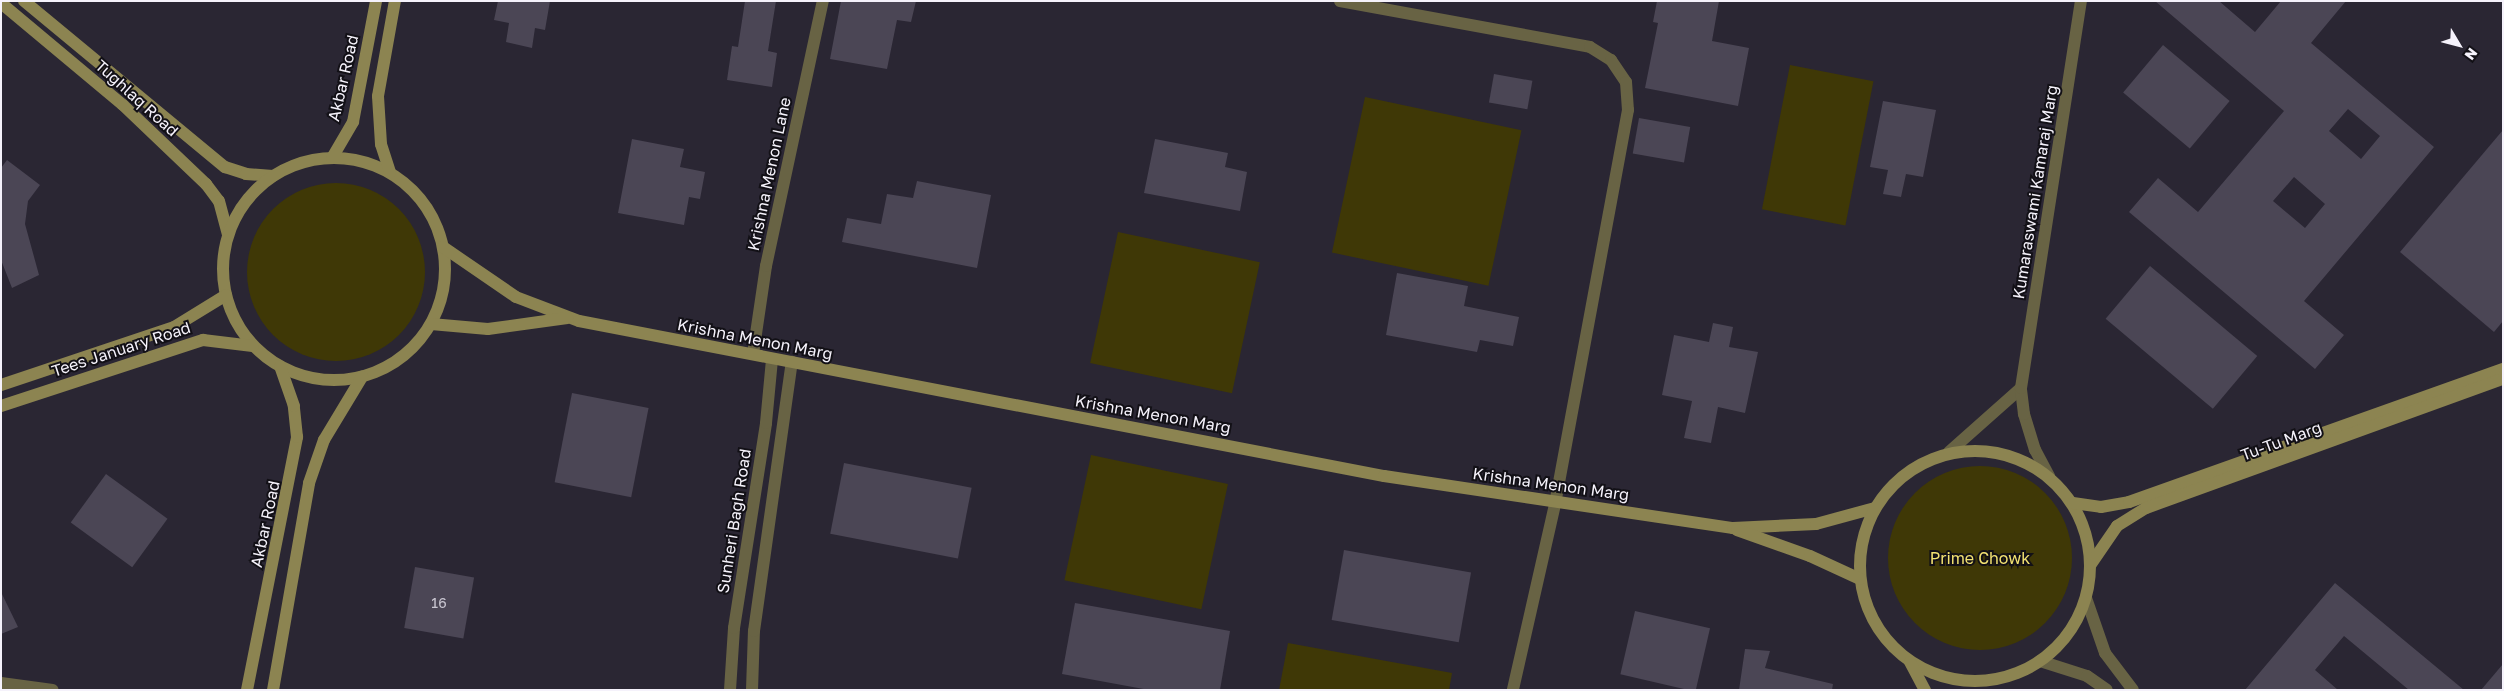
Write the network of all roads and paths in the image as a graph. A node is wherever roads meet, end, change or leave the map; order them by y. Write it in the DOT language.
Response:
graph roads {
  1 [pos="24,1"];
  2 [pos="376,1"];
  3 [pos="395,1"];
  4 [pos="823,1"];
  5 [pos="1340,1"];
  6 [pos="2081,1"];
  7 [pos="1,3"];
  8 [pos="332,158"];
  9 [pos="390,172"];
  10 [pos="273,176"];
  11 [pos="228,234"];
  12 [pos="444,248"];
  13 [pos="226,295"];
  14 [pos="570,318"];
  15 [pos="431,324"];
  16 [pos="253,346"];
  17 [pos="753,354"];
  18 [pos="772,358"];
  19 [pos="792,362"];
  20 [pos="280,366"];
  21 [pos="2503,369"];
  22 [pos="362,377"];
  23 [pos="2503,379"];
  24 [pos="1,385"];
  25 [pos="2021,388"];
  26 [pos="1,406"];
  27 [pos="1949,452"];
  28 [pos="2049,476"];
  29 [pos="1556,500"];
  30 [pos="2073,503"];
  31 [pos="1875,508"];
  32 [pos="1732,528"];
  33 [pos="2091,564"];
  34 [pos="1860,579"];
  35 [pos="2086,598"];
  36 [pos="2040,661"];
  37 [pos="1910,662"];
  38 [pos="1998,679"];
  39 [pos="1,683"];
  40 [pos="53,690"];
  41 [pos="247,690"];
  42 [pos="273,690"];
  43 [pos="730,690"];
  44 [pos="752,690"];
  45 [pos="1513,690"];
  46 [pos="1926,690"];
  47 [pos="1988,690"];
  48 [pos="2107,690"];
  49 [pos="2133,690"];
  1 -- 10 [label="main road, Tughlaq Road"];
  2 -- 8 [label="main road, Akbar Road"];
  3 -- 9 [label="main road"];
  4 -- 17 [label="street, Krishna Menon Lane"];
  5 -- 29 [label="street"];
  6 -- 25 [label="street, Kumaraswami Kamaraj Marg"];
  7 -- 11 [label="main road, Tughlaq Road"];
  8 -- 9 [label="main road"];
  8 -- 10 [label="main road"];
  9 -- 12 [label="main road"];
  10 -- 11 [label="main road"];
  11 -- 13 [label="main road"];
  12 -- 14 [label="main road, Krishna Menon Marg"];
  12 -- 15 [label="main road"];
  13 -- 16 [label="main road"];
  13 -- 24 [label="main road, Tees January Road"];
  14 -- 15 [label="main road, Krishna Menon Marg"];
  14 -- 17 [label="main road, Krishna Menon Marg"];
  15 -- 22 [label="main road"];
  16 -- 20 [label="main road"];
  16 -- 26 [label="main road, Tees January Road"];
  17 -- 18 [label="main road, Krishna Menon Marg"];
  18 -- 19 [label="main road, Krishna Menon Marg"];
  18 -- 43 [label="street, Sunheri Bagh Road"];
  19 -- 29 [label="main road, Krishna Menon Marg"];
  19 -- 44 [label="street"];
  20 -- 22 [label="main road"];
  20 -- 41 [label="main road, Akbar Road"];
  21 -- 30 [label="main road, Tu-Tu Marg"];
  22 -- 42 [label="main road"];
  23 -- 33 [label="main road, Tu-Tu Marg"];
  25 -- 27 [label="street"];
  25 -- 28 [label="street, Kumaraswami Kamaraj Marg"];
  27 -- 28 [label="main road"];
  27 -- 31 [label="main road"];
  28 -- 30 [label="main road"];
  29 -- 32 [label="main road, Krishna Menon Marg"];
  29 -- 45 [label="street"];
  30 -- 33 [label="main road"];
  31 -- 32 [label="main road, Krishna Menon Marg"];
  31 -- 34 [label="main road"];
  32 -- 34 [label="main road, Krishna Menon Marg"];
  33 -- 35 [label="main road"];
  34 -- 37 [label="main road"];
  35 -- 36 [label="main road"];
  35 -- 49 [label="street"];
  36 -- 38 [label="main road"];
  36 -- 48 [label="street"];
  37 -- 38 [label="main road"];
  37 -- 46 [label="main road"];
  38 -- 47 [label="main road"];
  39 -- 40 [label="street"];
}
